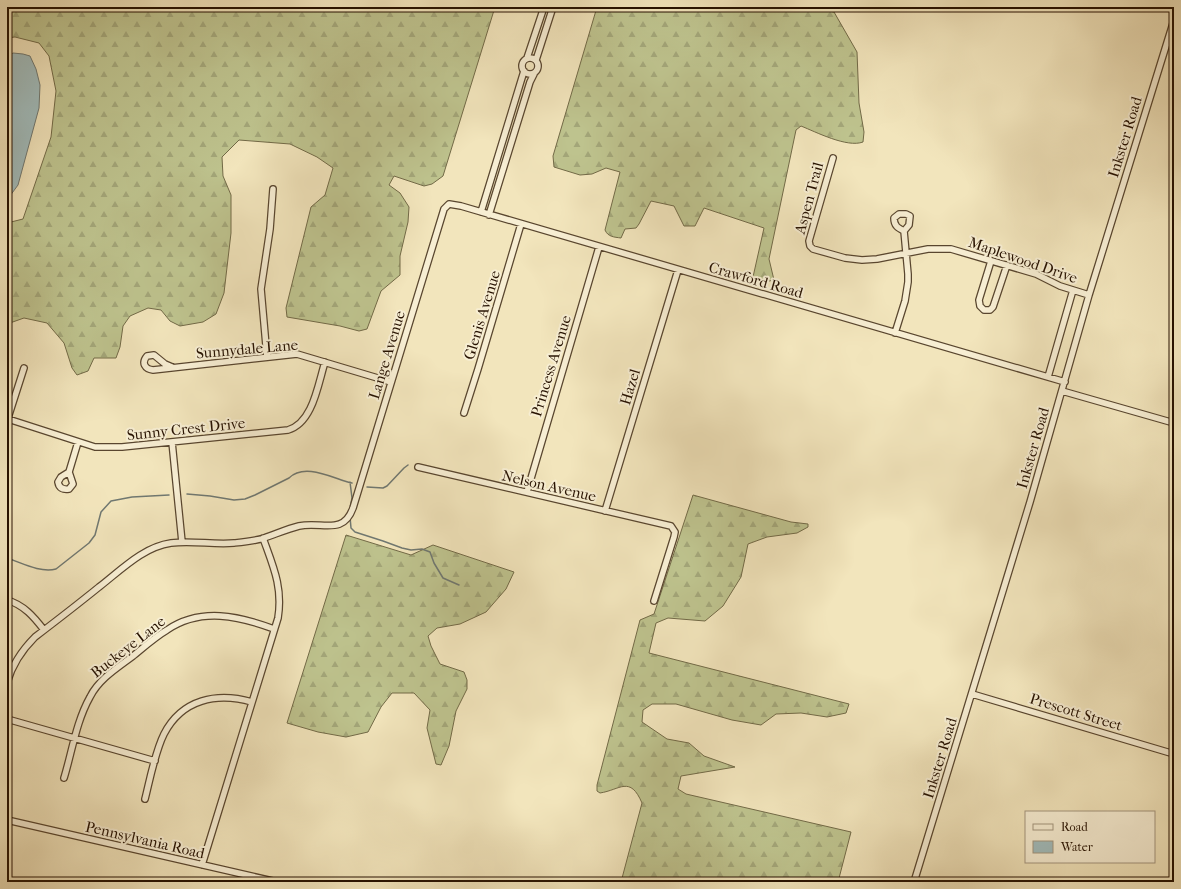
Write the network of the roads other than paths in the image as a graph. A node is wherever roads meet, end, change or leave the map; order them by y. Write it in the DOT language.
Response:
graph roads {
  1 [pos="544,7"];
  2 [pos="551,8"];
  3 [pos="1174,20"];
  4 [pos="527,58"];
  5 [pos="536,60"];
  6 [pos="524,71"];
  7 [pos="534,74"];
  8 [pos="503,139"];
  9 [pos="512,141"];
  10 [pos="833,158"];
  11 [pos="273,190"];
  12 [pos="444,209"];
  13 [pos="481,212"];
  14 [pos="489,214"];
  15 [pos="521,224"];
  16 [pos="904,231"];
  17 [pos="810,246"];
  18 [pos="599,247"];
  19 [pos="906,253"];
  20 [pos="991,260"];
  21 [pos="1007,265"];
  22 [pos="678,270"];
  23 [pos="1074,290"];
  24 [pos="1089,295"];
  25 [pos="895,333"];
  26 [pos="267,357"];
  27 [pos="325,362"];
  28 [pos="24,368"];
  29 [pos="172,368"];
  30 [pos="1048,376"];
  31 [pos="391,382"];
  32 [pos="1064,382"];
  33 [pos="1062,391"];
  34 [pos="464,413"];
  35 [pos="8,421"];
  36 [pos="1174,423"];
  37 [pos="78,442"];
  38 [pos="172,442"];
  39 [pos="418,468"];
  40 [pos="69,472"];
  41 [pos="527,492"];
  42 [pos="605,511"];
  43 [pos="263,538"];
  44 [pos="182,542"];
  45 [pos="7,600"];
  46 [pos="654,601"];
  47 [pos="274,629"];
  48 [pos="44,630"];
  49 [pos="7,681"];
  50 [pos="972,694"];
  51 [pos="252,702"];
  52 [pos="7,719"];
  53 [pos="75,738"];
  54 [pos="1174,754"];
  55 [pos="155,761"];
  56 [pos="64,778"];
  57 [pos="144,799"];
  58 [pos="7,820"];
  59 [pos="202,865"];
  60 [pos="277,882"];
  61 [pos="914,882"];
  1 -- 4 [label="street"];
  2 -- 5 [label="street"];
  3 -- 24 [label="street, Inkster Road"];
  4 -- 5 [label="street"];
  4 -- 6 [label="street"];
  5 -- 7 [label="street"];
  6 -- 7 [label="street"];
  6 -- 8 [label="street"];
  7 -- 9 [label="street"];
  8 -- 9 [label="street"];
  8 -- 13 [label="street"];
  9 -- 14 [label="street"];
  10 -- 17 [label="street, Aspen Trail"];
  11 -- 26 [label="street"];
  12 -- 13 [label="street, Crawford Road"];
  12 -- 31 [label="street, Lange Avenue"];
  13 -- 14 [label="street, Crawford Road"];
  14 -- 15 [label="street, Crawford Road"];
  15 -- 18 [label="street, Crawford Road"];
  15 -- 34 [label="street, Glenis Avenue"];
  16 -- 19 [label="street"];
  17 -- 19 [label="street, Maplewood Drive"];
  18 -- 22 [label="street, Crawford Road"];
  18 -- 41 [label="street, Princess Avenue"];
  19 -- 20 [label="street, Maplewood Drive"];
  19 -- 25 [label="street"];
  20 -- 21 [label="street, Maplewood Drive"];
  20 -- 21 [label="street"];
  21 -- 23 [label="street, Maplewood Drive"];
  22 -- 25 [label="street, Crawford Road"];
  22 -- 42 [label="street, Hazel"];
  23 -- 24 [label="street, Maplewood Drive"];
  23 -- 30 [label="street"];
  24 -- 32 [label="street, Inkster Road"];
  25 -- 30 [label="street, Crawford Road"];
  26 -- 27 [label="street, Sunnydale Lane"];
  26 -- 29 [label="street, Sunnydale Lane"];
  27 -- 31 [label="street, Sunnydale Lane"];
  27 -- 38 [label="street, Sunny Crest Drive"];
  28 -- 35 [label="street"];
  29 -- 29 [label="street, Sunnydale Lane"];
  30 -- 32 [label="street, Crawford Road"];
  31 -- 43 [label="street, Lange Avenue"];
  32 -- 33 [label="street, Inkster Road"];
  33 -- 36 [label="street"];
  33 -- 50 [label="street, Inkster Road"];
  35 -- 37 [label="street, Sunny Crest Drive"];
  37 -- 38 [label="street, Sunny Crest Drive"];
  37 -- 40 [label="street"];
  38 -- 44 [label="street"];
  39 -- 41 [label="street, Nelson Avenue"];
  41 -- 42 [label="street, Nelson Avenue"];
  42 -- 46 [label="street, Nelson Avenue"];
  43 -- 44 [label="street"];
  43 -- 47 [label="street"];
  44 -- 48 [label="street"];
  45 -- 48 [label="street"];
  47 -- 51 [label="street"];
  47 -- 53 [label="street, Buckeye Lane"];
  48 -- 49 [label="street"];
  50 -- 54 [label="street, Prescott Street"];
  50 -- 61 [label="street, Inkster Road"];
  51 -- 55 [label="street"];
  51 -- 59 [label="street"];
  52 -- 53 [label="street"];
  53 -- 55 [label="street"];
  53 -- 56 [label="street, Buckeye Lane"];
  55 -- 57 [label="street"];
  58 -- 59 [label="street, Pennsylvania Road"];
  59 -- 60 [label="street, Pennsylvania Road"];
}
